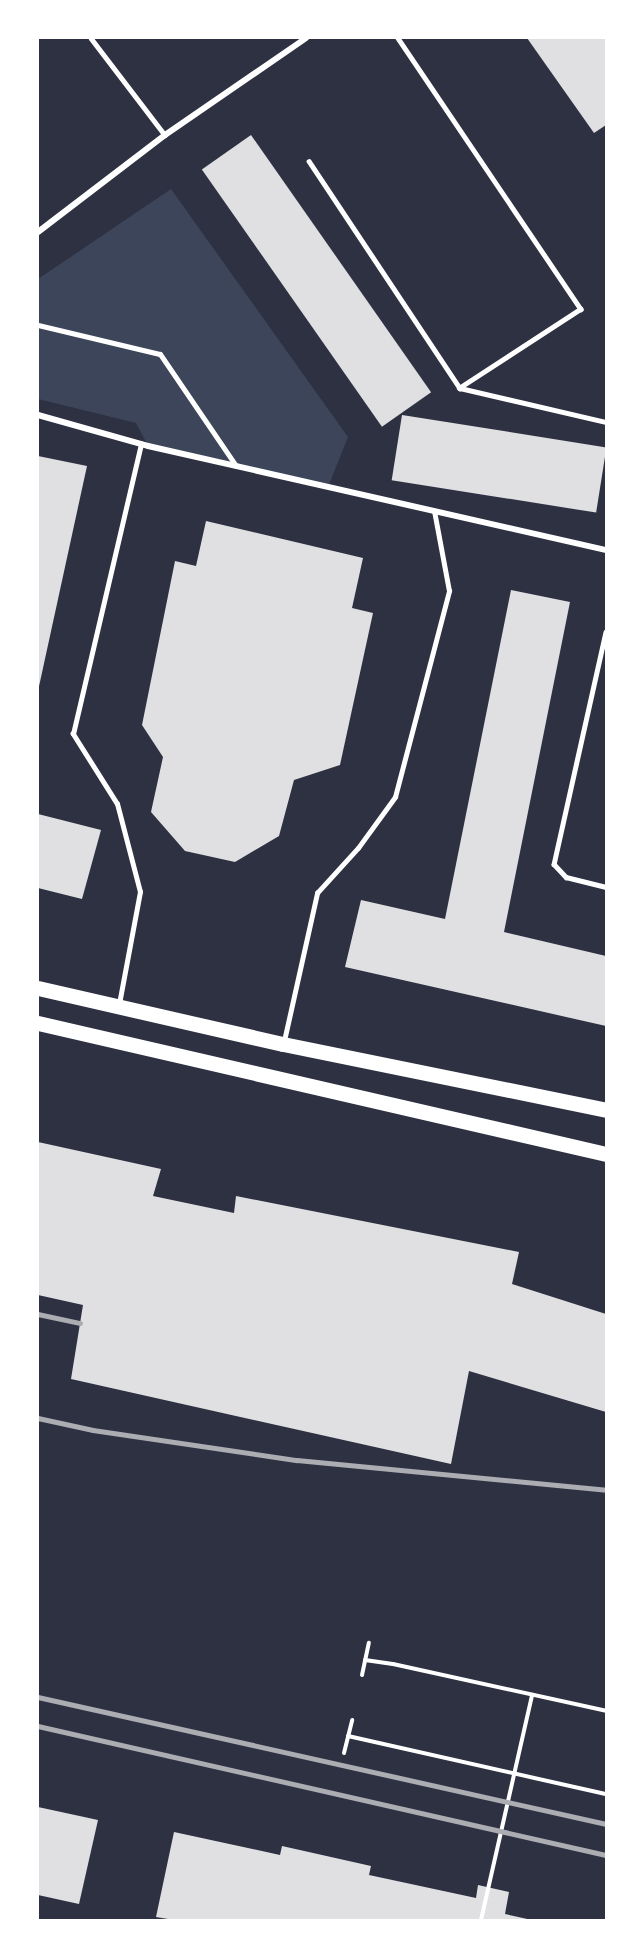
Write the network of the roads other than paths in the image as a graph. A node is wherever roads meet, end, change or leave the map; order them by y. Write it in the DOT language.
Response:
graph roads {
  1 [pos="91,38"];
  2 [pos="306,38"];
  3 [pos="398,38"];
  4 [pos="165,135"];
  5 [pos="309,160"];
  6 [pos="38,232"];
  7 [pos="38,325"];
  8 [pos="460,388"];
  9 [pos="38,415"];
  10 [pos="606,422"];
  11 [pos="141,444"];
  12 [pos="236,466"];
  13 [pos="434,511"];
  14 [pos="606,550"];
  15 [pos="606,632"];
  16 [pos="606,887"];
  17 [pos="38,988"];
  18 [pos="118,1006"];
  19 [pos="38,1023"];
  20 [pos="284,1044"];
  21 [pos="606,1110"];
  22 [pos="606,1154"];
  1 -- 4 [label="lane"];
  2 -- 4 [label="street"];
  3 -- 8 [label="lane"];
  4 -- 6 [label="street"];
  5 -- 8 [label="lane"];
  7 -- 12 [label="street"];
  8 -- 10 [label="lane"];
  9 -- 11 [label="street"];
  11 -- 12 [label="street"];
  11 -- 18 [label="lane"];
  12 -- 13 [label="street"];
  13 -- 14 [label="street"];
  13 -- 20 [label="lane"];
  15 -- 16 [label="lane"];
  17 -- 18 [label="main road"];
  18 -- 20 [label="main road"];
  19 -- 22 [label="main road"];
  20 -- 21 [label="main road"];
}
